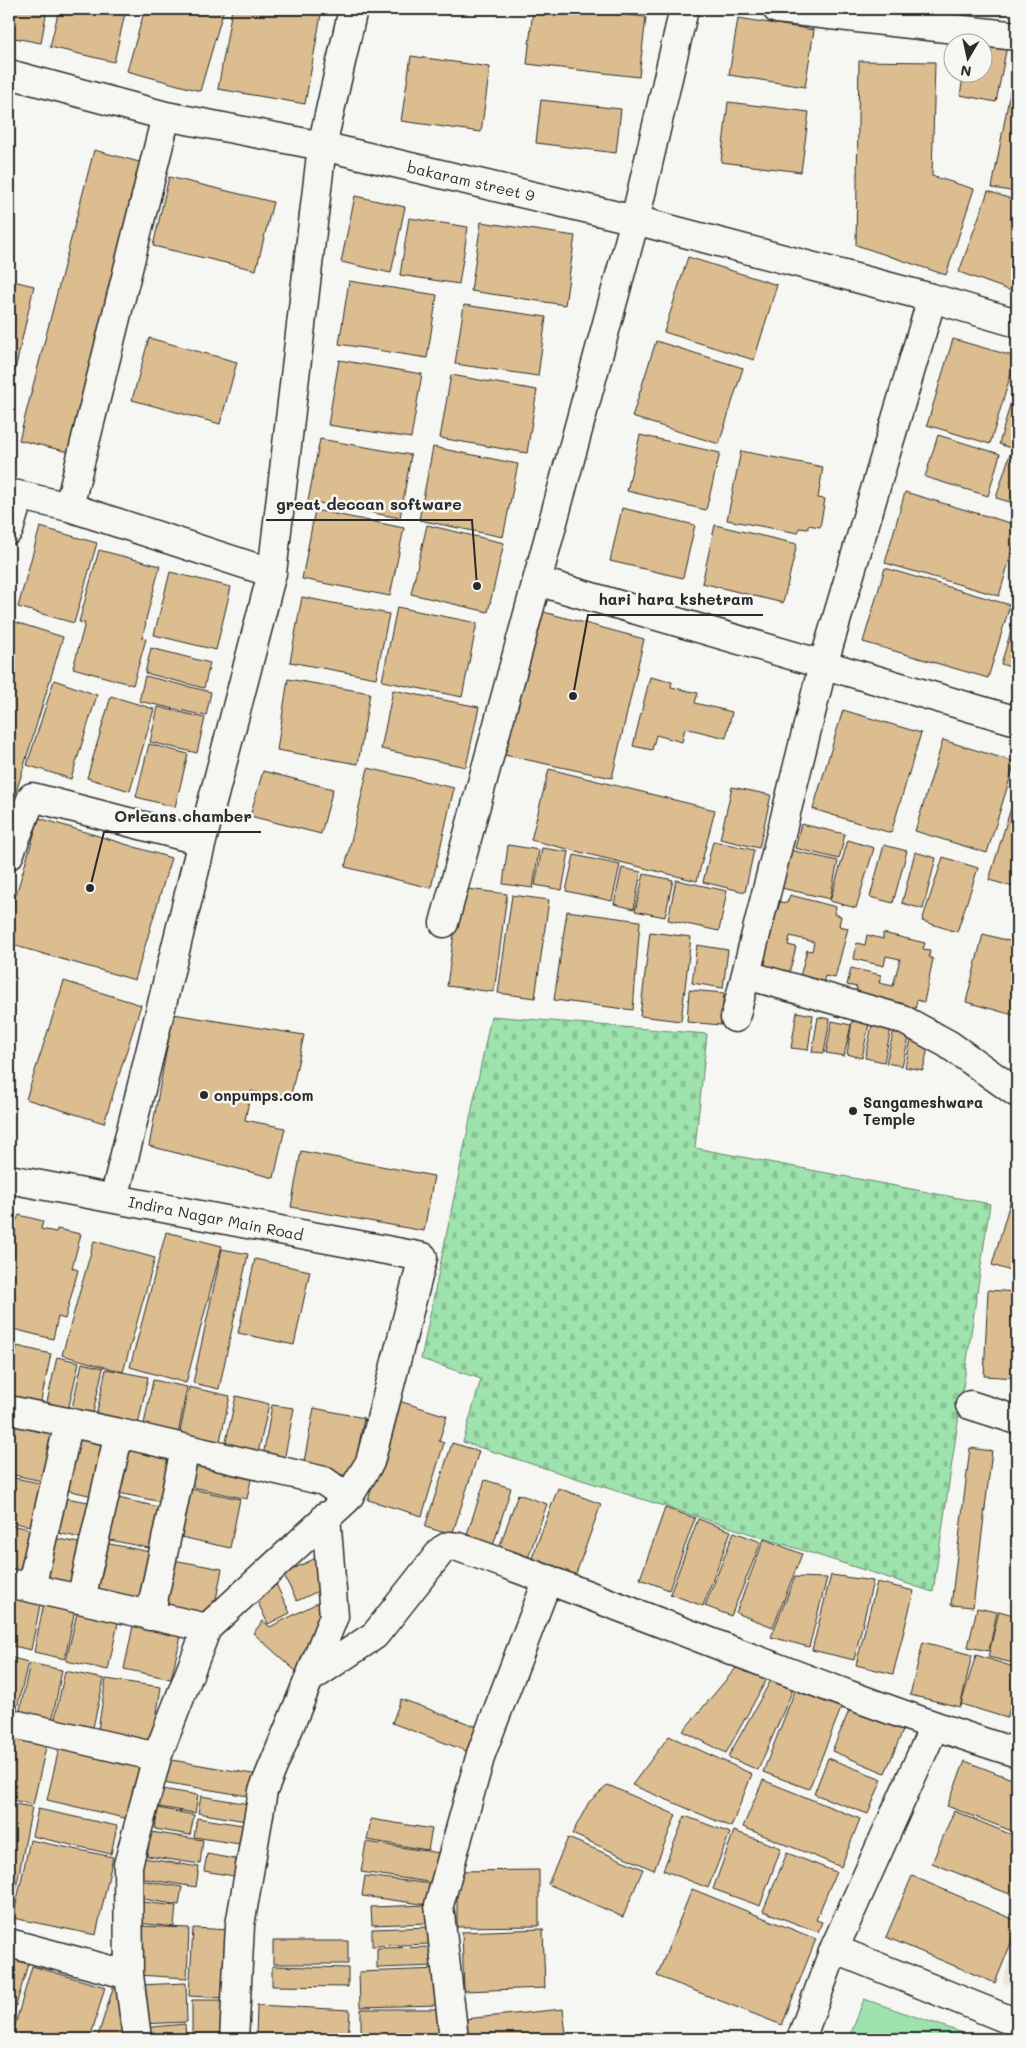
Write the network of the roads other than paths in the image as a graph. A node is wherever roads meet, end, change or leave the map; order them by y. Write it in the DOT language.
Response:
graph roads {
  1 [pos="353,9"];
  2 [pos="684,9"];
  3 [pos="777,9"];
  4 [pos="1017,36"];
  5 [pos="9,74"];
  6 [pos="166,116"];
  7 [pos="322,146"];
  8 [pos="635,220"];
  9 [pos="932,298"];
  10 [pos="1017,323"];
  11 [pos="14,495"];
  12 [pos="69,507"];
  13 [pos="9,530"];
  14 [pos="272,573"];
  15 [pos="537,581"];
  16 [pos="823,665"];
  17 [pos="1017,722"];
  18 [pos="202,842"];
  19 [pos="9,855"];
  20 [pos="444,923"];
  21 [pos="747,975"];
  22 [pos="735,1018"];
  23 [pos="1017,1093"];
  24 [pos="9,1179"];
  25 [pos="114,1199"];
  26 [pos="970,1406"];
  27 [pos="9,1414"];
  28 [pos="1017,1420"];
  29 [pos="69,1422"];
  30 [pos="119,1433"];
  31 [pos="185,1449"];
  32 [pos="348,1498"];
  33 [pos="326,1516"];
  34 [pos="548,1579"];
  35 [pos="20,1586"];
  36 [pos="81,1599"];
  37 [pos="150,1616"];
  38 [pos="207,1628"];
  39 [pos="309,1679"];
  40 [pos="9,1723"];
  41 [pos="934,1727"];
  42 [pos="1017,1753"];
  43 [pos="157,1757"];
  44 [pos="9,1943"];
  45 [pos="834,1949"];
  46 [pos="129,1974"];
  47 [pos="1017,2023"];
  48 [pos="136,2039"];
  49 [pos="234,2039"];
  50 [pos="454,2039"];
  51 [pos="801,2039"];
  1 -- 7 [label="street"];
  2 -- 8 [label="street"];
  3 -- 4 [label="street"];
  5 -- 6 [label="street, bakaram street 9"];
  6 -- 7 [label="street, bakaram street 9"];
  6 -- 12 [label="street"];
  7 -- 8 [label="street, bakaram street 9"];
  7 -- 14 [label="street"];
  8 -- 9 [label="street, bakaram street 9"];
  8 -- 15 [label="street"];
  9 -- 10 [label="street, bakaram street 9"];
  9 -- 16 [label="street"];
  11 -- 12 [label="street"];
  11 -- 13 [label="street"];
  12 -- 14 [label="street"];
  14 -- 18 [label="street"];
  15 -- 16 [label="street"];
  15 -- 20 [label="street"];
  16 -- 17 [label="street"];
  16 -- 21 [label="street"];
  18 -- 19 [label="street"];
  18 -- 25 [label="street"];
  21 -- 22 [label="street"];
  21 -- 23 [label="street"];
  24 -- 25 [label="street, Indira Nagar Main Road"];
  25 -- 32 [label="street, Indira Nagar Main Road"];
  26 -- 28 [label="street"];
  27 -- 29 [label="street"];
  29 -- 30 [label="street"];
  29 -- 35 [label="street"];
  30 -- 31 [label="street"];
  30 -- 36 [label="street"];
  31 -- 32 [label="street"];
  31 -- 37 [label="street"];
  32 -- 33 [label="street"];
  33 -- 38 [label="street"];
  33 -- 39 [label="street"];
  34 -- 39 [label="street"];
  34 -- 41 [label="street"];
  34 -- 50 [label="street"];
  35 -- 36 [label="street"];
  36 -- 37 [label="street"];
  37 -- 38 [label="street"];
  38 -- 43 [label="street"];
  39 -- 49 [label="street"];
  40 -- 43 [label="street"];
  41 -- 42 [label="street"];
  41 -- 45 [label="street"];
  43 -- 46 [label="street"];
  44 -- 46 [label="street"];
  45 -- 47 [label="street"];
  45 -- 51 [label="street"];
  46 -- 48 [label="street"];
}
